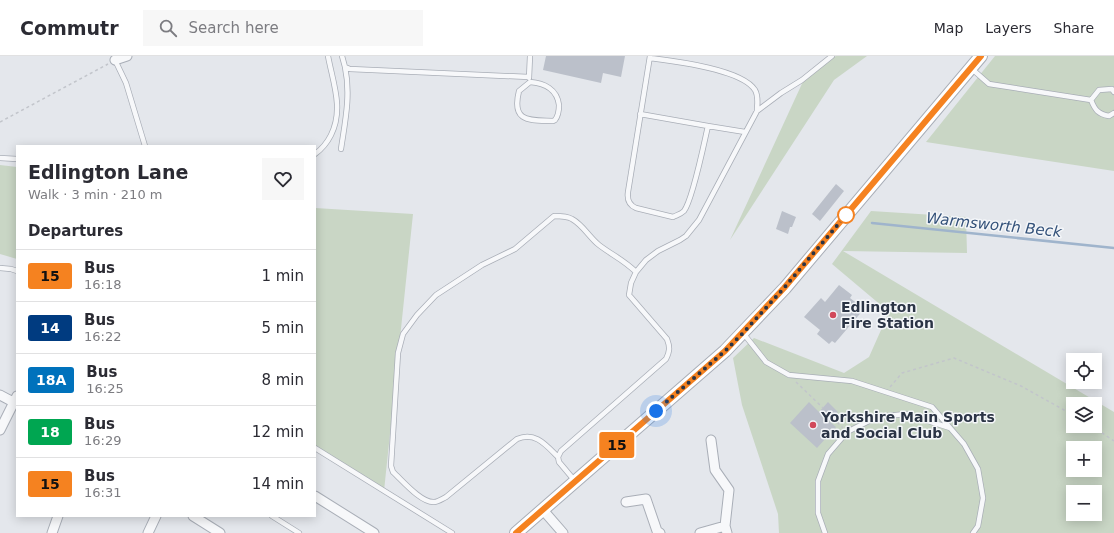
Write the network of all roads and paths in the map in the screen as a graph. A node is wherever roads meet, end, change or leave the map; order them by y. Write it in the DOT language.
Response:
graph roads {
  1 [pos="127,56"];
  2 [pos="328,56"];
  3 [pos="342,56"];
  4 [pos="530,56"];
  5 [pos="832,56"];
  6 [pos="981,56"];
  7 [pos="650,57"];
  8 [pos="115,60"];
  9 [pos="345,67"];
  10 [pos="971,68"];
  11 [pos="529,79"];
  12 [pos="1114,92"];
  13 [pos="1091,100"];
  14 [pos="757,111"];
  15 [pos="1114,113"];
  16 [pos="640,114"];
  17 [pos="0,122"];
  18 [pos="708,126"];
  19 [pos="745,132"];
  20 [pos="145,145"];
  21 [pos="340,149"];
  22 [pos="316,153"];
  23 [pos="0,158"];
  24 [pos="16,159"];
  25 [pos="0,268"];
  26 [pos="16,271"];
  27 [pos="636,272"];
  28 [pos="743,333"];
  29 [pos="788,375"];
  30 [pos="886,391"];
  31 [pos="0,395"];
  32 [pos="16,400"];
  33 [pos="823,408"];
  34 [pos="1066,411"];
  35 [pos="833,418"];
  36 [pos="951,428"];
  37 [pos="0,430"];
  38 [pos="847,432"];
  39 [pos="1102,433"];
  40 [pos="711,440"];
  41 [pos="1114,441"];
  42 [pos="316,449"];
  43 [pos="558,457"];
  44 [pos="576,481"];
  45 [pos="316,497"];
  46 [pos="626,502"];
  47 [pos="543,510"];
  48 [pos="58,517"];
  49 [pos="156,517"];
  50 [pos="194,517"];
  51 [pos="274,517"];
  52 [pos="726,530"];
  53 [pos="52,533"];
  54 [pos="148,533"];
  55 [pos="220,533"];
  56 [pos="298,533"];
  57 [pos="374,533"];
  58 [pos="452,533"];
  59 [pos="516,533"];
  60 [pos="564,533"];
  61 [pos="660,533"];
  62 [pos="700,533"];
  63 [pos="825,533"];
  64 [pos="973,533"];
  1 -- 8 [label="street"];
  2 -- 22 [label="lane"];
  3 -- 9 [label="lane"];
  4 -- 11 [label="lane"];
  5 -- 14 [label="lane"];
  6 -- 10 [label="main road"];
  7 -- 14 [label="lane"];
  7 -- 16 [label="lane"];
  8 -- 17 [label="path"];
  8 -- 20 [label="lane"];
  9 -- 11 [label="lane"];
  9 -- 21 [label="lane"];
  10 -- 13 [label="lane"];
  10 -- 28 [label="main road"];
  11 -- 11 [label="lane"];
  12 -- 13 [label="lane"];
  13 -- 15 [label="lane"];
  14 -- 19 [label="lane"];
  16 -- 18 [label="lane"];
  16 -- 18 [label="lane"];
  18 -- 19 [label="lane"];
  19 -- 27 [label="lane"];
  23 -- 24 [label="lane"];
  25 -- 26 [label="lane"];
  27 -- 43 [label="lane"];
  27 -- 43 [label="lane"];
  28 -- 29 [label="lane"];
  28 -- 44 [label="main road"];
  29 -- 30 [label="lane"];
  29 -- 33 [label="path"];
  30 -- 34 [label="path"];
  30 -- 36 [label="lane"];
  31 -- 32 [label="street"];
  32 -- 37 [label="street"];
  35 -- 38 [label="path"];
  36 -- 38 [label="lane"];
  36 -- 64 [label="lane"];
  38 -- 63 [label="lane"];
  39 -- 41 [label="path"];
  40 -- 52 [label="street"];
  42 -- 58 [label="lane"];
  43 -- 44 [label="lane"];
  44 -- 47 [label="main road"];
  45 -- 57 [label="street"];
  46 -- 61 [label="street"];
  47 -- 59 [label="main road"];
  47 -- 60 [label="street"];
  48 -- 53 [label="street"];
  49 -- 54 [label="street"];
  50 -- 55 [label="street"];
  51 -- 56 [label="lane"];
  52 -- 62 [label="street"];
}
